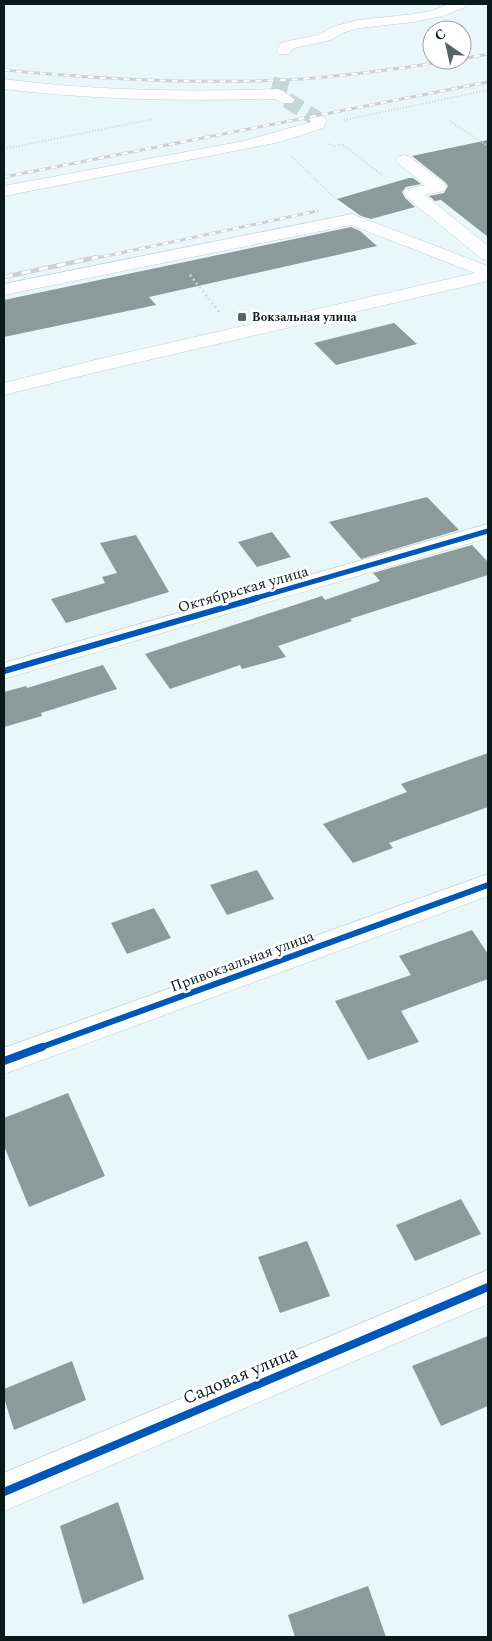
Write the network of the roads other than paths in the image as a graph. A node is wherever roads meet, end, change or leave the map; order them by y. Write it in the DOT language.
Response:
graph roads {
  1 [pos="460,4"];
  2 [pos="284,51"];
  3 [pos="4,84"];
  4 [pos="288,100"];
  5 [pos="317,122"];
  6 [pos="404,160"];
  7 [pos="4,191"];
  8 [pos="488,255"];
  9 [pos="488,272"];
  10 [pos="488,276"];
  11 [pos="4,290"];
  12 [pos="4,389"];
  13 [pos="488,531"];
  14 [pos="4,671"];
  15 [pos="488,885"];
  16 [pos="4,1061"];
  17 [pos="488,1287"];
  18 [pos="4,1492"];
  1 -- 2 [label="street"];
  3 -- 4 [label="street"];
  5 -- 7 [label="street"];
  6 -- 8 [label="street"];
  9 -- 11 [label="street"];
  10 -- 12 [label="street"];
  13 -- 14 [label="street, Октябрьская улица"];
  15 -- 16 [label="street, Привокзальная улица"];
  17 -- 18 [label="street, Садовая улица"];
}
